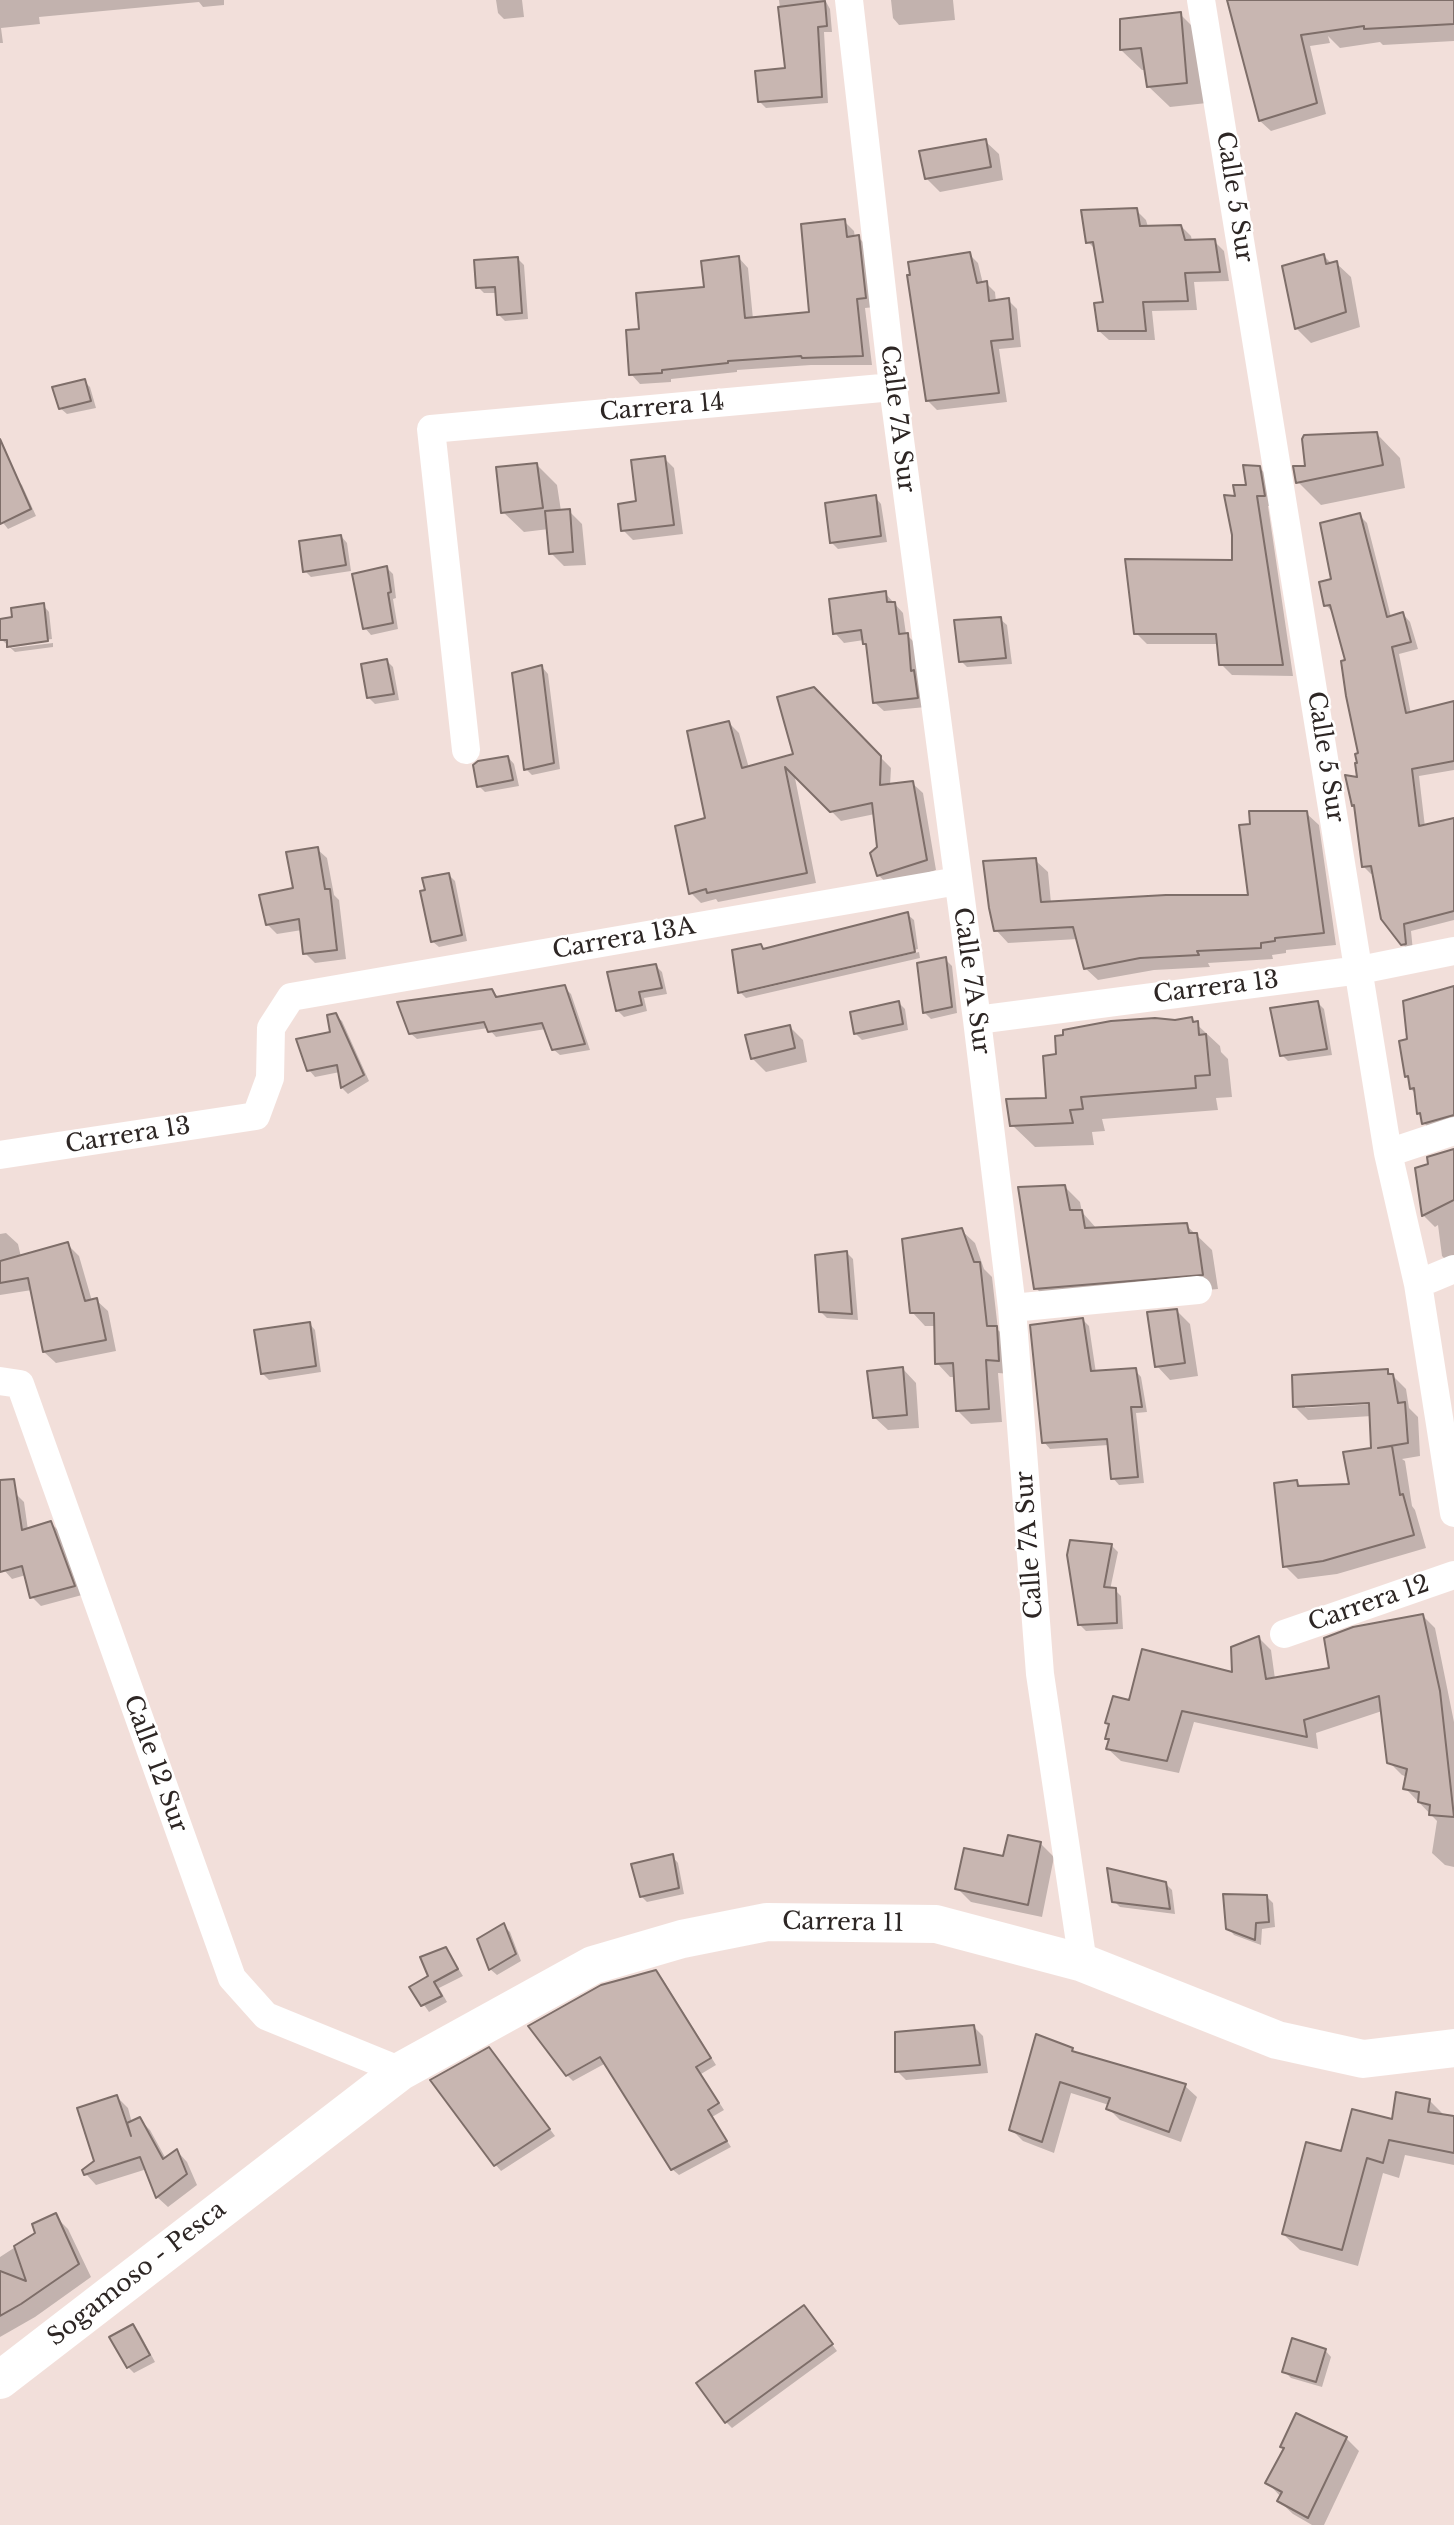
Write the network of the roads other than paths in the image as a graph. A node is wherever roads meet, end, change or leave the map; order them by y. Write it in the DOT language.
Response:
graph roads {
  1 [pos="849,0"];
  2 [pos="1201,0"];
  3 [pos="893,387"];
  4 [pos="466,750"];
  5 [pos="958,881"];
  6 [pos="1454,951"];
  7 [pos="1360,970"];
  8 [pos="977,1020"];
  9 [pos="256,1116"];
  10 [pos="1454,1131"];
  11 [pos="1388,1153"];
  12 [pos="0,1155"];
  13 [pos="1454,1269"];
  14 [pos="1418,1284"];
  15 [pos="1198,1290"];
  16 [pos="1012,1308"];
  17 [pos="0,1381"];
  18 [pos="1445,1390"];
  19 [pos="1454,1513"];
  20 [pos="1454,1575"];
  21 [pos="1284,1634"];
  22 [pos="1083,1963"];
  23 [pos="1454,2048"];
  24 [pos="401,2071"];
  25 [pos="274,2168"];
  26 [pos="0,2380"];
  1 -- 3 [label="street, Calle 7A Sur"];
  2 -- 7 [label="street, Calle 5 Sur"];
  3 -- 4 [label="street, Carrera 14"];
  3 -- 5 [label="street, Calle 7A Sur"];
  5 -- 8 [label="street, Calle 7A Sur"];
  5 -- 9 [label="street, Carrera 13A"];
  6 -- 7 [label="street, Carrera 13"];
  7 -- 8 [label="street, Carrera 13"];
  7 -- 11 [label="street, Calle 5 Sur"];
  8 -- 16 [label="street, Calle 7A Sur"];
  9 -- 12 [label="street, Carrera 13"];
  10 -- 11 [label="street"];
  11 -- 14 [label="street, Calle 5 Sur"];
  13 -- 14 [label="street"];
  14 -- 18 [label="street, Calle 5 Sur"];
  15 -- 16 [label="street"];
  16 -- 22 [label="street, Calle 7A Sur"];
  17 -- 24 [label="street, Calle 12 Sur"];
  18 -- 19 [label="street, Calle 5 Sur"];
  20 -- 21 [label="street, Carrera 12"];
  22 -- 23 [label="main road, Carrera 11"];
  22 -- 24 [label="main road, Carrera 11"];
  24 -- 25 [label="main road, Carrera 11"];
  25 -- 26 [label="main road, Sogamoso - Pesca"];
}
